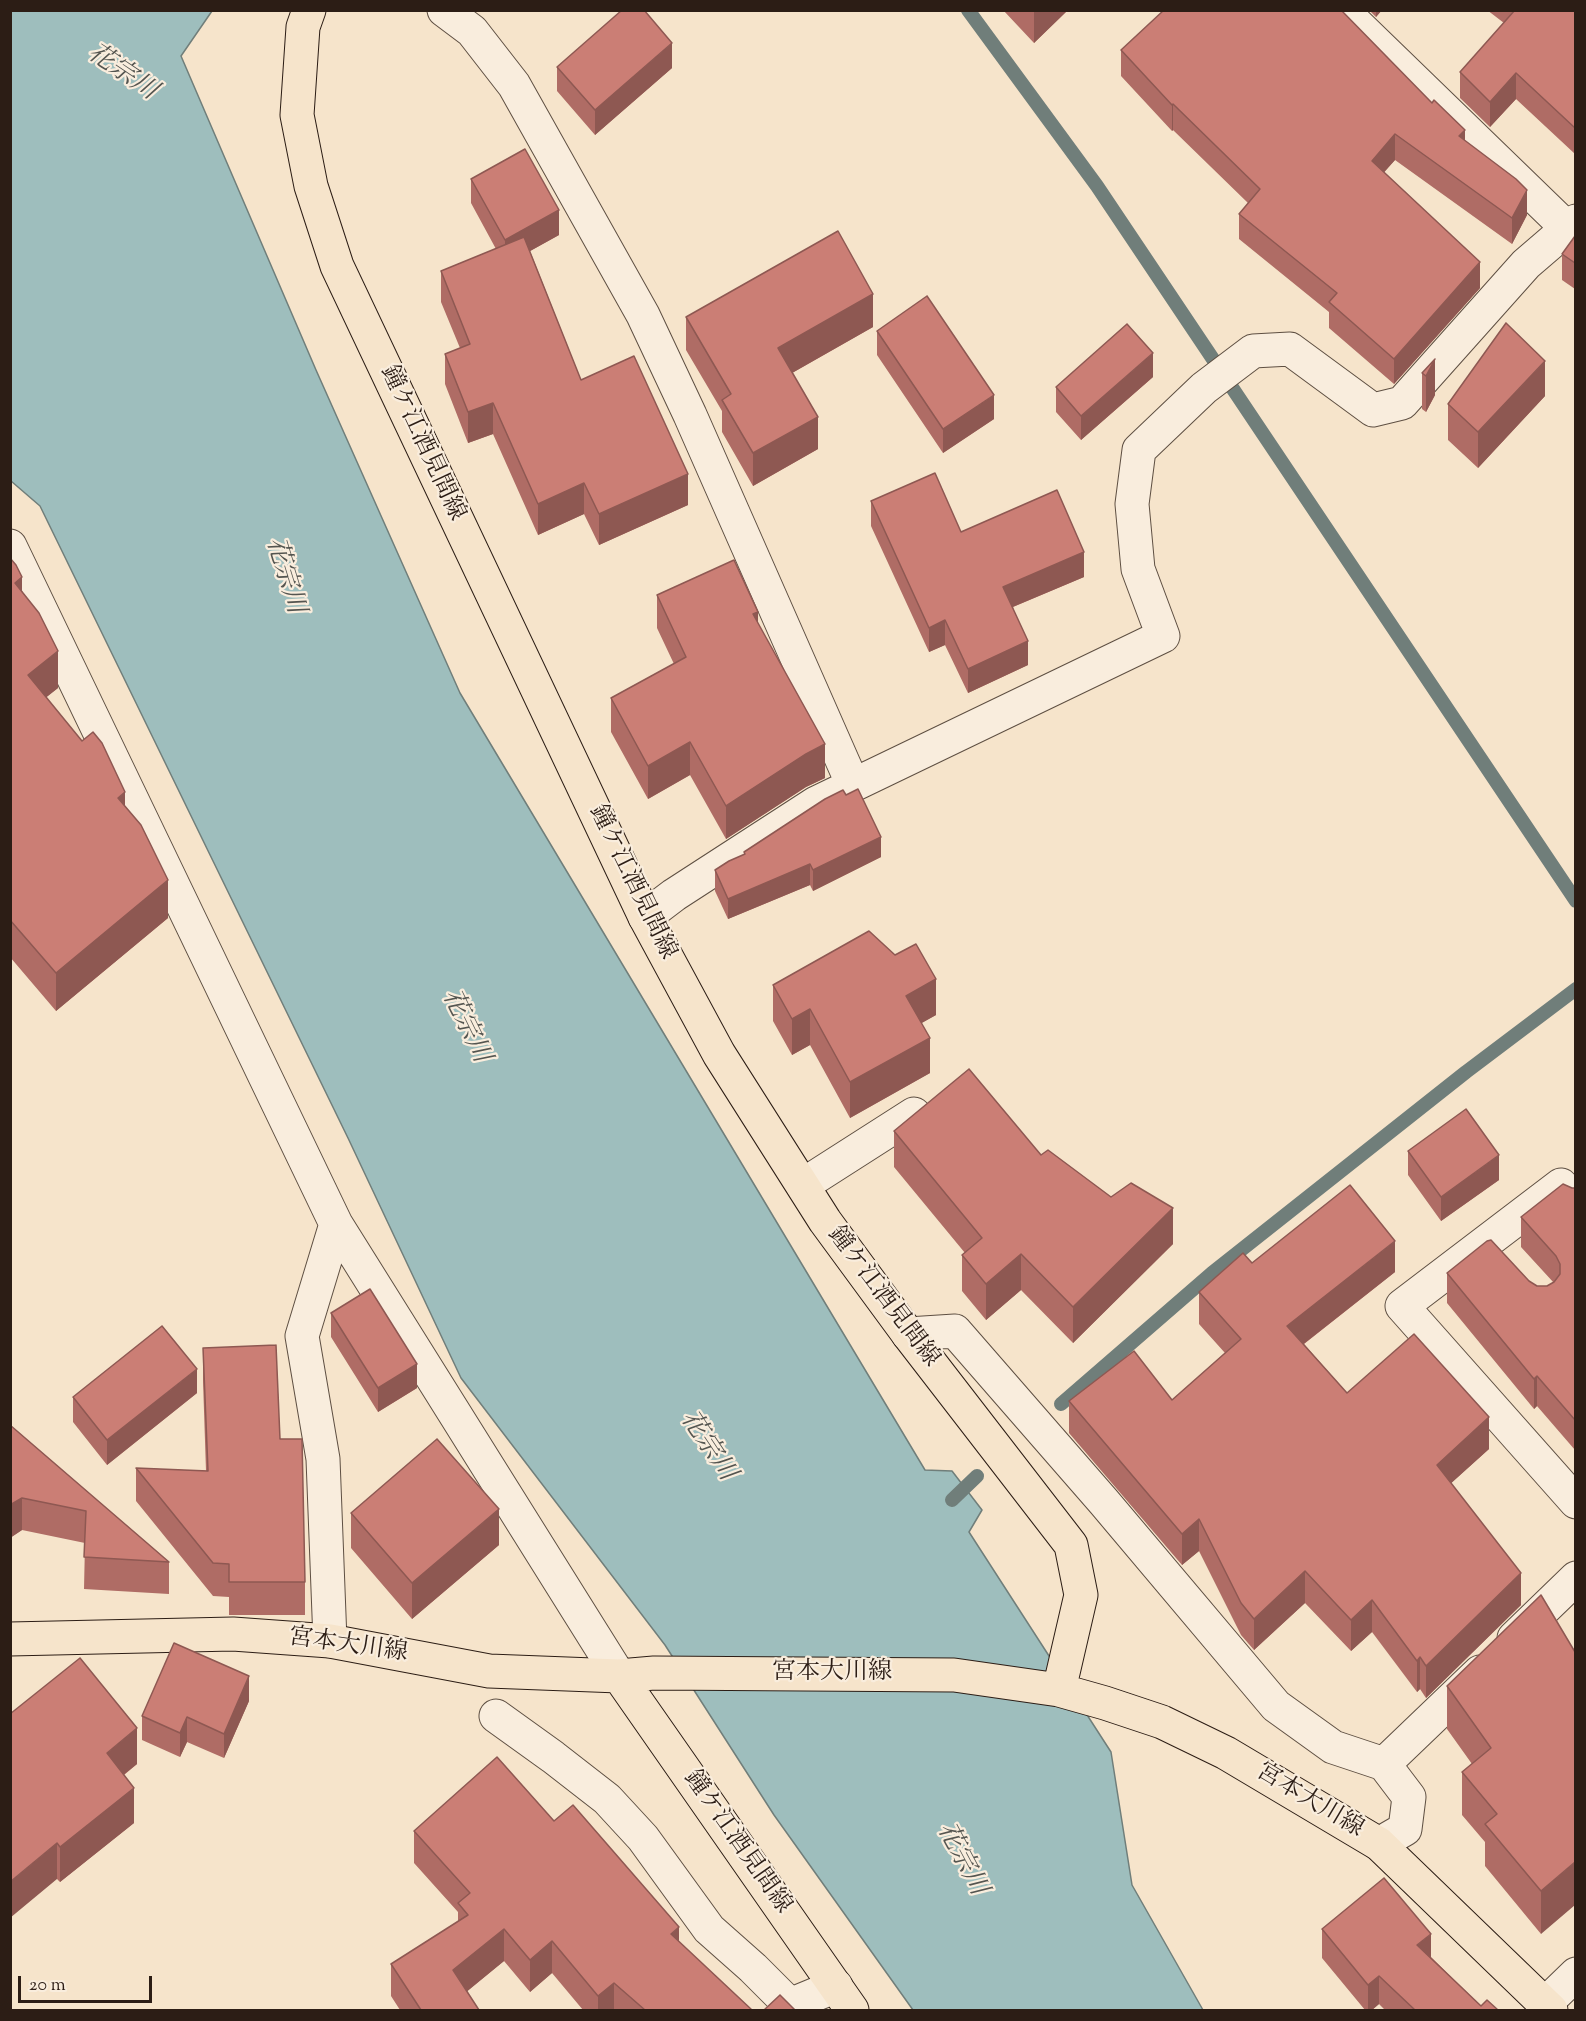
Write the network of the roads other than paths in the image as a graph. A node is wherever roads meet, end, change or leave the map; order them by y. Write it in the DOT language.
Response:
graph roads {
  1 [pos="309,10"];
  2 [pos="444,10"];
  3 [pos="1342,10"];
  4 [pos="1571,225"];
  5 [pos="10,546"];
  6 [pos="853,785"];
  7 [pos="645,918"];
  8 [pos="914,1114"];
  9 [pos="803,1185"];
  10 [pos="1575,1200"];
  11 [pos="336,1224"];
  12 [pos="1489,1240"];
  13 [pos="1512,1264"];
  14 [pos="908,1334"];
  15 [pos="1575,1502"];
  16 [pos="1575,1578"];
  17 [pos="10,1639"];
  18 [pos="330,1641"];
  19 [pos="619,1676"];
  20 [pos="1059,1690"];
  21 [pos="496,1716"];
  22 [pos="1384,1764"];
  23 [pos="1379,1844"];
  24 [pos="1575,1974"];
  25 [pos="844,1998"];
  26 [pos="1547,2008"];
  1 -- 7 [label="main road, 鐘ケ江酒見間線"];
  2 -- 6 [label="street"];
  3 -- 4 [label="street"];
  4 -- 6 [label="street"];
  5 -- 11 [label="street"];
  6 -- 7 [label="street"];
  7 -- 9 [label="main road, 鐘ケ江酒見間線"];
  8 -- 9 [label="street"];
  9 -- 14 [label="main road, 鐘ケ江酒見間線"];
  10 -- 12 [label="street"];
  11 -- 18 [label="street"];
  11 -- 19 [label="street"];
  12 -- 13 [label="street"];
  12 -- 15 [label="street"];
  14 -- 20 [label="main road, 鐘ケ江酒見間線"];
  14 -- 22 [label="street"];
  16 -- 22 [label="street"];
  17 -- 18 [label="main road, 宮本大川線"];
  18 -- 19 [label="main road, 宮本大川線"];
  19 -- 20 [label="main road, 宮本大川線"];
  19 -- 25 [label="main road, 鐘ケ江酒見間線"];
  20 -- 23 [label="main road, 宮本大川線"];
  21 -- 25 [label="street"];
  22 -- 23 [label="street"];
  23 -- 26 [label="main road, 宮本大川線"];
  24 -- 26 [label="street"];
}
